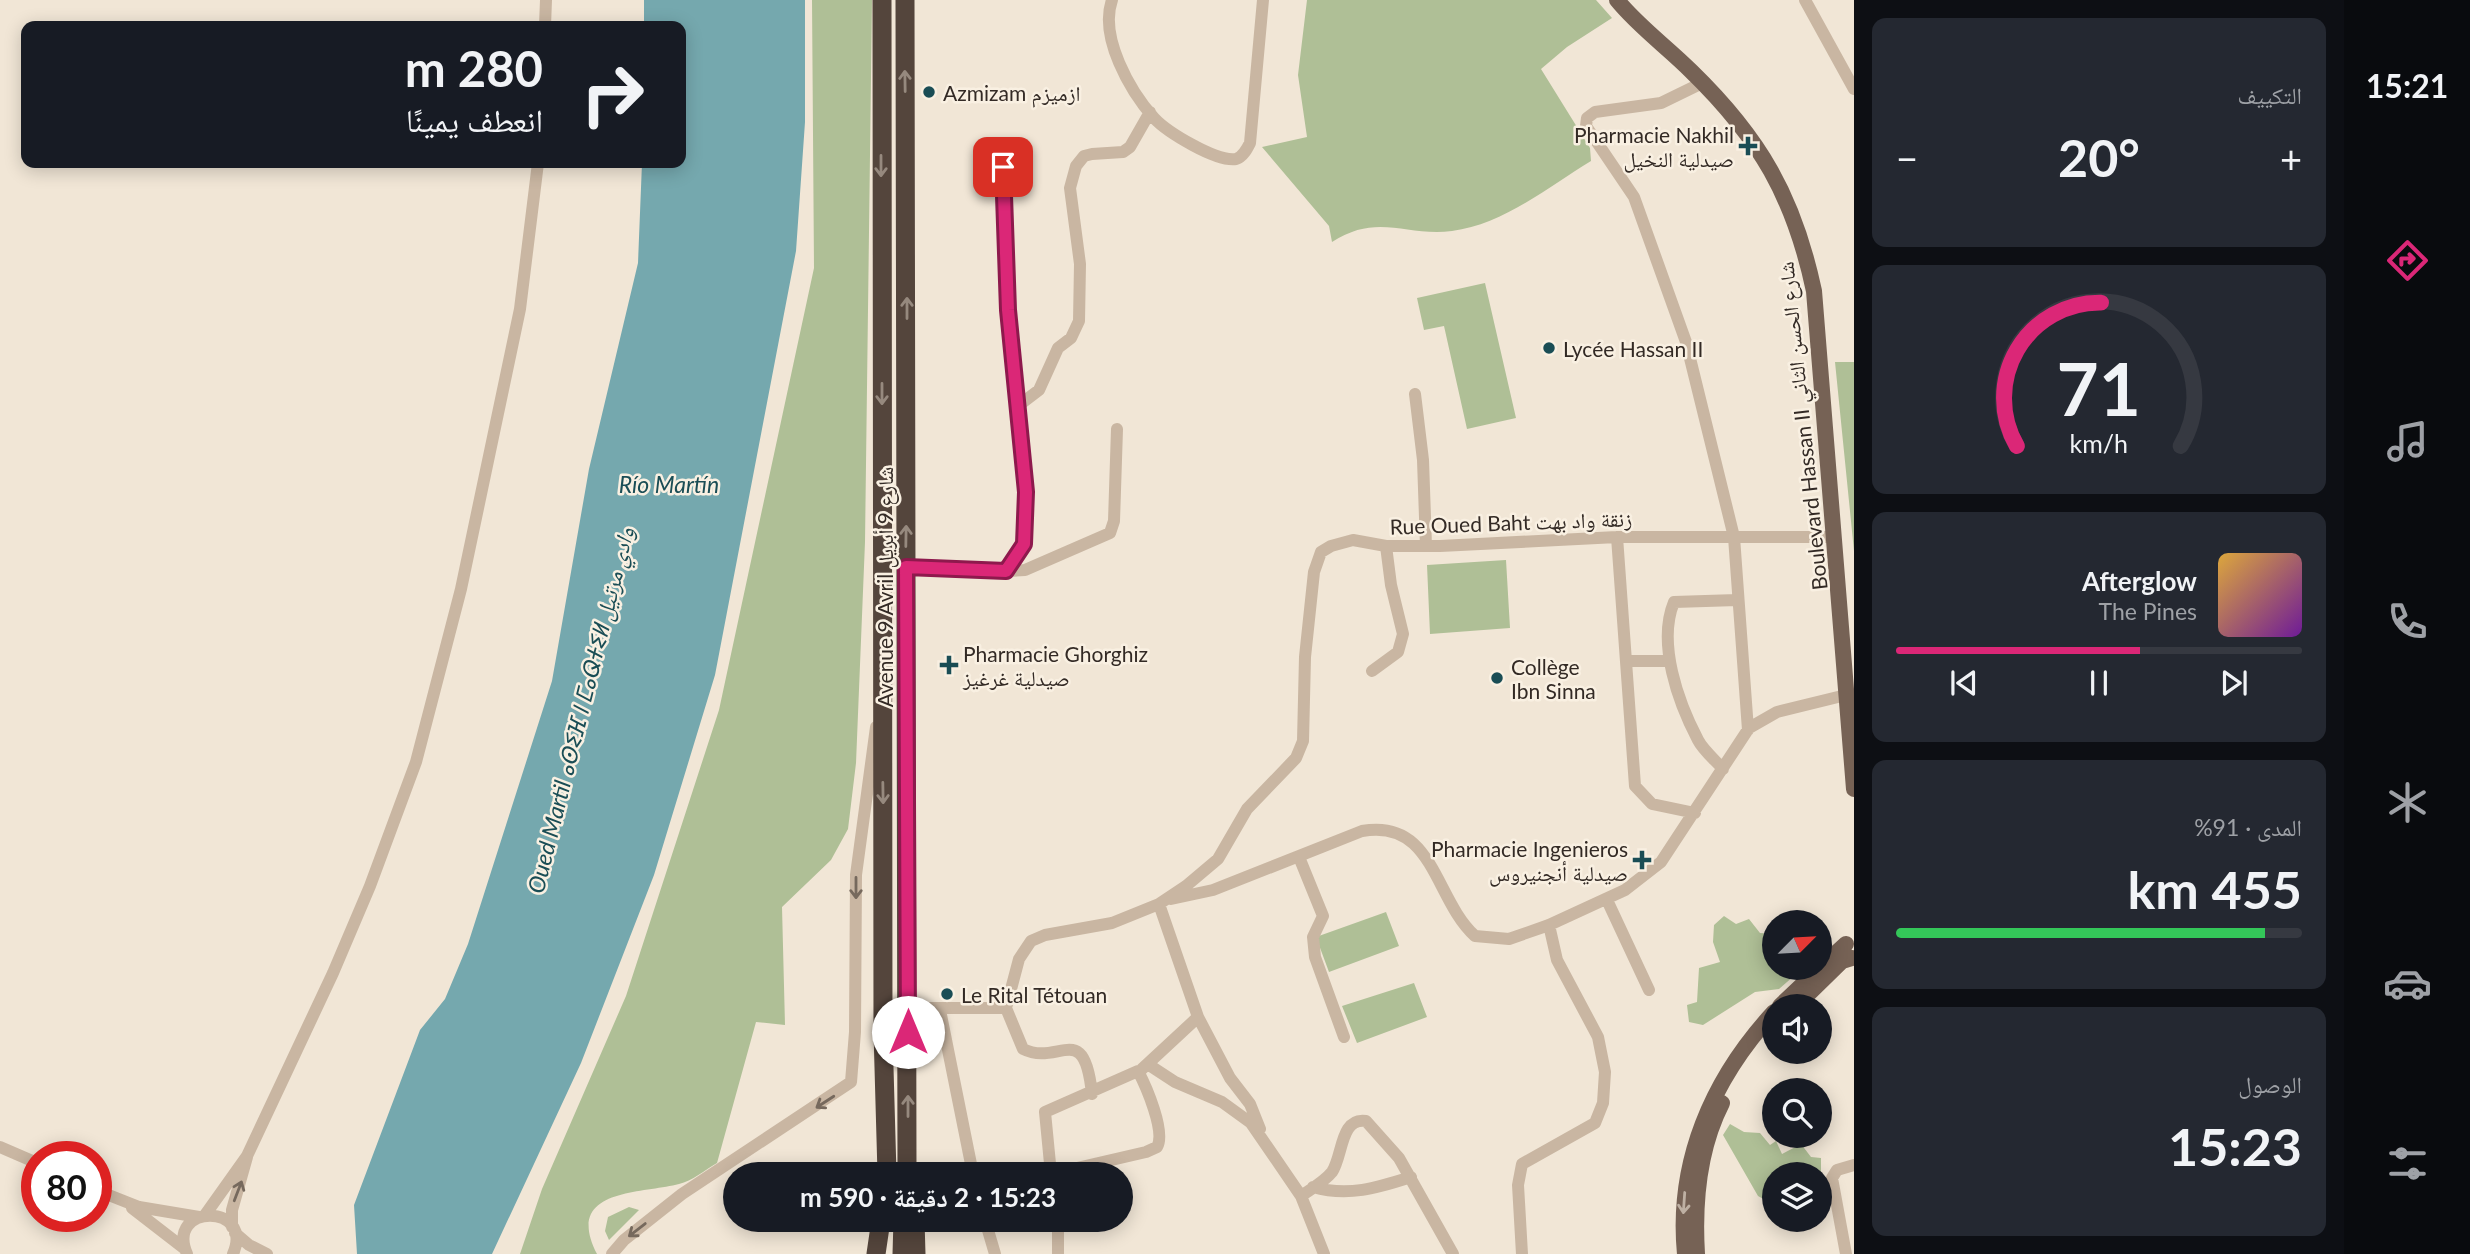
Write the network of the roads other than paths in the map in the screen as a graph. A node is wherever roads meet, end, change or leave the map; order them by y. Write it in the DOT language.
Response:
graph roads {
  1 [pos="546,0"];
  2 [pos="882,0"];
  3 [pos="905,0"];
  4 [pos="1112,0"];
  5 [pos="1263,0"];
  6 [pos="1617,0"];
  7 [pos="1805,0"];
  8 [pos="545,21"];
  9 [pos="1852,80"];
  10 [pos="1702,83"];
  11 [pos="1150,112"];
  12 [pos="1003,167"];
  13 [pos="537,168"];
  14 [pos="1415,394"];
  15 [pos="1018,406"];
  16 [pos="1117,429"];
  17 [pos="1617,537"];
  18 [pos="1734,537"];
  19 [pos="1835,537"];
  20 [pos="1385,546"];
  21 [pos="1426,546"];
  22 [pos="906,567"];
  23 [pos="1006,571"];
  24 [pos="1737,600"];
  25 [pos="1626,660"];
  26 [pos="1670,661"];
  27 [pos="1372,671"];
  28 [pos="1846,695"];
  29 [pos="883,699"];
  30 [pos="1748,730"];
  31 [pos="1723,769"];
  32 [pos="1854,789"];
  33 [pos="1695,813"];
  34 [pos="1299,857"];
  35 [pos="1607,900"];
  36 [pos="1163,902"];
  37 [pos="1549,925"];
  38 [pos="1852,944"];
  39 [pos="1832,959"];
  40 [pos="1807,980"];
  41 [pos="1649,990"];
  42 [pos="1793,994"];
  43 [pos="1808,994"];
  44 [pos="908,1008"];
  45 [pos="1006,1008"];
  46 [pos="940,1010"];
  47 [pos="1198,1017"];
  48 [pos="1762,1029"];
  49 [pos="1344,1037"];
  50 [pos="1762,1043"];
  51 [pos="1144,1068"];
  52 [pos="1092,1094"];
  53 [pos="1262,1137"];
  54 [pos="0,1147"];
  55 [pos="21,1156"];
  56 [pos="247,1156"];
  57 [pos="887,1162"];
  58 [pos="908,1162"];
  59 [pos="971,1162"];
  60 [pos="1049,1162"];
  61 [pos="1098,1162"];
  62 [pos="1854,1165"];
  63 [pos="1411,1177"];
  64 [pos="1313,1187"];
  65 [pos="1301,1196"];
  66 [pos="112,1197"];
  67 [pos="120,1200"];
  68 [pos="202,1216"];
  69 [pos="234,1230"];
  70 [pos="879,1232"];
  71 [pos="888,1232"];
  72 [pos="903,1232"];
  73 [pos="915,1232"];
  74 [pos="989,1232"];
  75 [pos="1058,1232"];
  76 [pos="186,1252"];
  77 [pos="233,1254"];
  78 [pos="267,1254"];
  79 [pos="612,1254"];
  80 [pos="876,1254"];
  81 [pos="888,1254"];
  82 [pos="902,1254"];
  83 [pos="916,1254"];
  84 [pos="995,1254"];
  85 [pos="1058,1254"];
  86 [pos="1325,1254"];
  87 [pos="1453,1254"];
  88 [pos="1522,1254"];
  89 [pos="1685,1254"];
  90 [pos="1697,1254"];
  91 [pos="1846,1254"];
  1 -- 8 [label="street"];
  2 -- 29 [label="highway, Avenue 9 Avril شارع 9 أبريل, one-way"];
  22 -- 3 [label="highway, Avenue 9 Avril شارع 9 أبريل, one-way"];
  4 -- 11 [label="street"];
  5 -- 11 [label="street"];
  6 -- 10 [label="main road, Boulevard Hassan II شارع الحسن الثاني"];
  7 -- 9 [label="street"];
  10 -- 18 [label="street"];
  10 -- 19 [label="main road, Boulevard Hassan II شارع الحسن الثاني"];
  11 -- 15 [label="street"];
  12 -- 15 [label="street"];
  13 -- 56 [label="street"];
  14 -- 21 [label="street"];
  15 -- 23 [label="street"];
  16 -- 23 [label="street"];
  17 -- 18 [label="street, Rue Oued Baht زنقة واد بهت"];
  17 -- 21 [label="street, Rue Oued Baht زنقة واد بهت"];
  17 -- 25 [label="street"];
  18 -- 19 [label="street, Rue Oued Baht زنقة واد بهت"];
  18 -- 24 [label="street"];
  19 -- 28 [label="main road, Boulevard Hassan II شارع الحسن الثاني"];
  20 -- 21 [label="street, Rue Oued Baht زنقة واد بهت"];
  20 -- 27 [label="street"];
  20 -- 36 [label="street, Rue Oued Baht زنقة واد بهت"];
  22 -- 23 [label="street"];
  22 -- 44 [label="highway, Avenue 9 Avril شارع 9 أبريل"];
  24 -- 26 [label="street"];
  24 -- 30 [label="street"];
  25 -- 26 [label="street"];
  25 -- 33 [label="street"];
  26 -- 31 [label="street"];
  28 -- 30 [label="street"];
  28 -- 32 [label="main road, Boulevard Hassan II شارع الحسن الثاني"];
  29 -- 57 [label="highway, Avenue 9 Avril شارع 9 أبريل, one-way"];
  29 -- 79 [label="street, one-way"];
  30 -- 31 [label="street"];
  31 -- 33 [label="street"];
  33 -- 35 [label="street"];
  34 -- 36 [label="street"];
  34 -- 37 [label="street"];
  34 -- 49 [label="street"];
  35 -- 37 [label="street"];
  35 -- 41 [label="street"];
  36 -- 45 [label="street, Rue Oued Baht زنقة واد بهت"];
  36 -- 47 [label="street"];
  37 -- 88 [label="street"];
  38 -- 39 [label="main road"];
  38 -- 43 [label="main road"];
  40 -- 42 [label="main road"];
  44 -- 46 [label="street"];
  58 -- 44 [label="highway, Avenue 9 Avril شارع 9 أبريل, one-way"];
  45 -- 46 [label="street"];
  45 -- 52 [label="street"];
  46 -- 59 [label="street"];
  47 -- 51 [label="street"];
  47 -- 53 [label="street"];
  48 -- 89 [label="main road, one-way"];
  50 -- 90 [label="main road"];
  51 -- 52 [label="street"];
  51 -- 53 [label="street"];
  51 -- 61 [label="street"];
  52 -- 60 [label="street"];
  53 -- 65 [label="street"];
  54 -- 55 [label="street"];
  56 -- 68 [label="street"];
  69 -- 56 [label="street, one-way"];
  62 -- 91 [label="street"];
  63 -- 64 [label="street"];
  63 -- 64 [label="street"];
  63 -- 87 [label="street"];
  64 -- 65 [label="street"];
  65 -- 86 [label="street"];
  66 -- 67 [label="street"];
  67 -- 68 [label="street"];
  67 -- 76 [label="street"];
  68 -- 69 [label="street"];
  68 -- 76 [label="street"];
  69 -- 77 [label="street"];
  69 -- 78 [label="street"];
  70 -- 80 [label="highway"];
  71 -- 81 [label="highway"];
  72 -- 82 [label="highway"];
  73 -- 83 [label="highway"];
  74 -- 84 [label="street"];
  75 -- 85 [label="street"];
}
